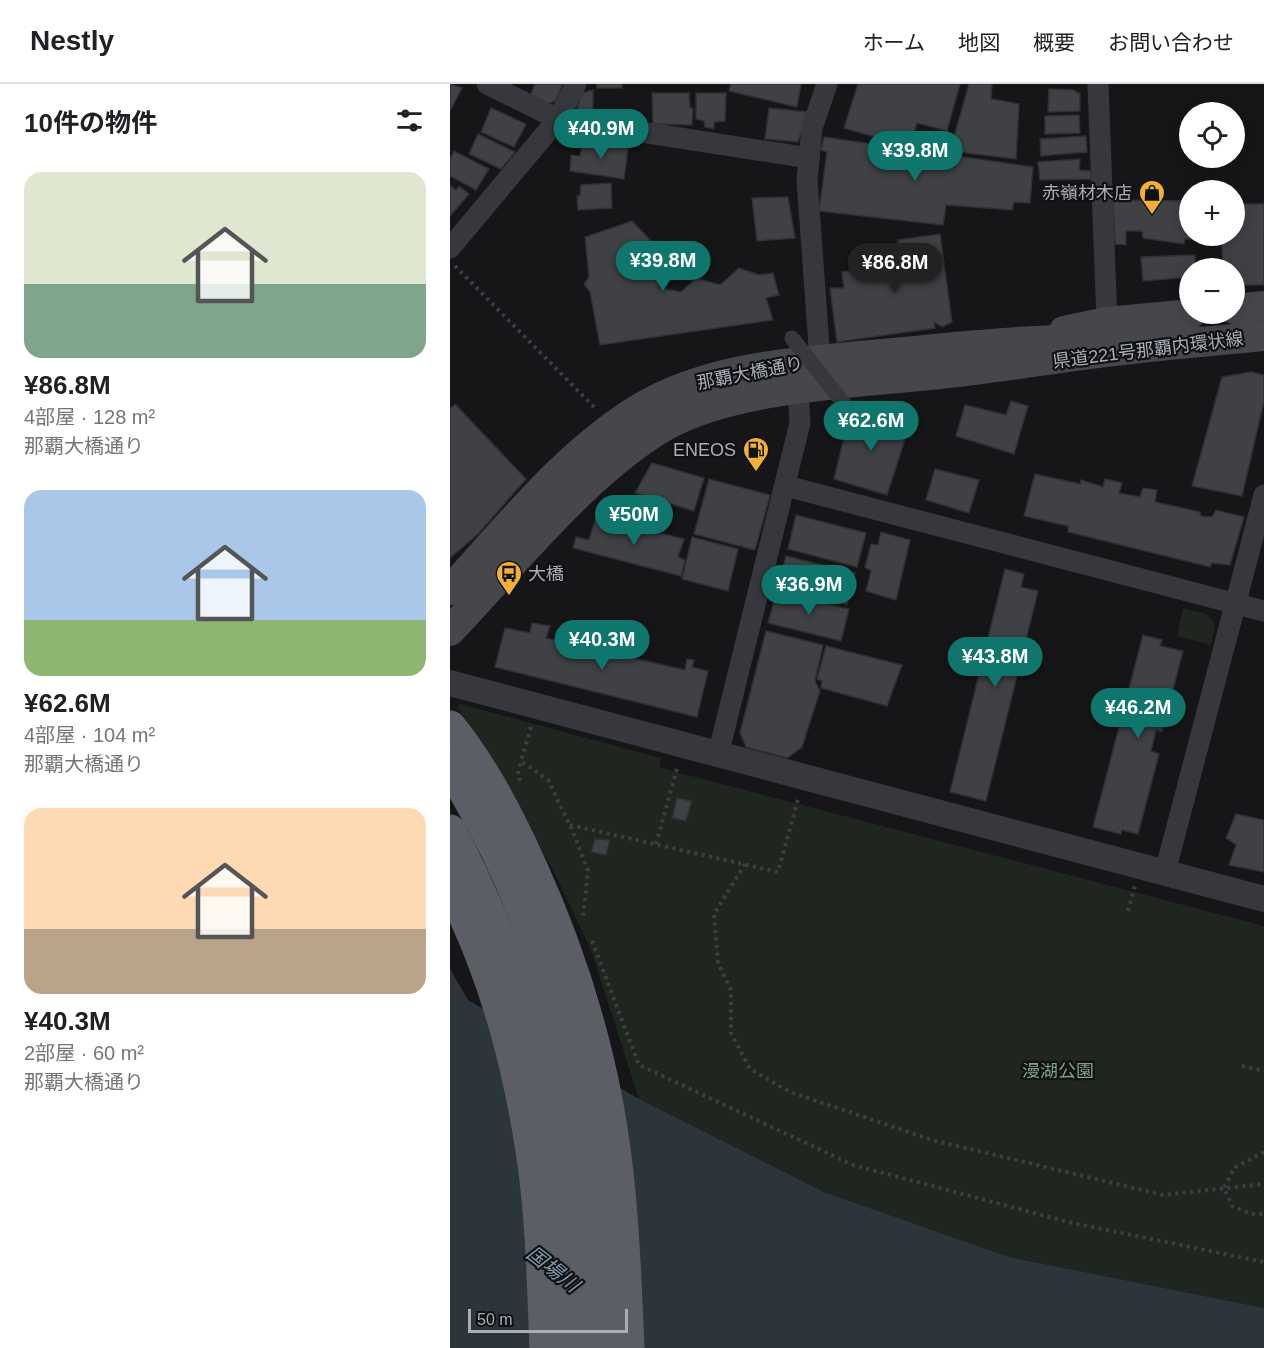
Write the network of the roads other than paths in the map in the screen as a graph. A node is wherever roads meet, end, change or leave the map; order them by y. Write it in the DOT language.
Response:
graph roads {
  1 [pos="487,84"];
  2 [pos="576,84"];
  3 [pos="827,84"];
  4 [pos="1095,85"];
  5 [pos="558,119"];
  6 [pos="808,158"];
  7 [pos="450,249"];
  8 [pos="1264,306"];
  9 [pos="1245,308"];
  10 [pos="1179,315"];
  11 [pos="1107,322"];
  12 [pos="1264,324"];
  13 [pos="1264,336"];
  14 [pos="792,338"];
  15 [pos="1026,352"];
  16 [pos="1264,352"];
  17 [pos="820,360"];
  18 [pos="798,390"];
  19 [pos="845,405"];
  20 [pos="786,486"];
  21 [pos="1264,495"];
  22 [pos="450,590"];
  23 [pos="1237,604"];
  24 [pos="1264,611"];
  25 [pos="450,631"];
  26 [pos="450,682"];
  27 [pos="450,727"];
  28 [pos="718,755"];
  29 [pos="450,767"];
  30 [pos="450,831"];
  31 [pos="1165,872"];
  32 [pos="450,885"];
  33 [pos="1264,898"];
  34 [pos="546,1348"];
  35 [pos="572,1348"];
  36 [pos="604,1348"];
  37 [pos="628,1348"];
  1 -- 5 [label="street"];
  2 -- 5 [label="street"];
  3 -- 6 [label="street"];
  4 -- 11 [label="street"];
  5 -- 6 [label="street"];
  5 -- 7 [label="street"];
  6 -- 17 [label="street"];
  8 -- 9 [label="main road"];
  10 -- 11 [label="main road"];
  11 -- 15 [label="main road"];
  12 -- 15 [label="main road, 県道221号那覇内環状線"];
  13 -- 15 [label="main road, 県道221号那覇内環状線"];
  14 -- 19 [label="street, bridge"];
  15 -- 16 [label="main road"];
  15 -- 17 [label="main road, 那覇大橋通り"];
  15 -- 18 [label="main road, 那覇大橋通り"];
  17 -- 22 [label="main road, 那覇大橋通り"];
  18 -- 20 [label="street"];
  18 -- 25 [label="main road, 那覇大橋通り"];
  20 -- 23 [label="street"];
  20 -- 28 [label="street"];
  21 -- 23 [label="street"];
  23 -- 24 [label="street"];
  23 -- 31 [label="street"];
  26 -- 28 [label="street"];
  27 -- 37 [label="highway"];
  28 -- 31 [label="street"];
  29 -- 36 [label="highway"];
  30 -- 35 [label="highway"];
  31 -- 33 [label="street"];
  32 -- 34 [label="highway"];
}
